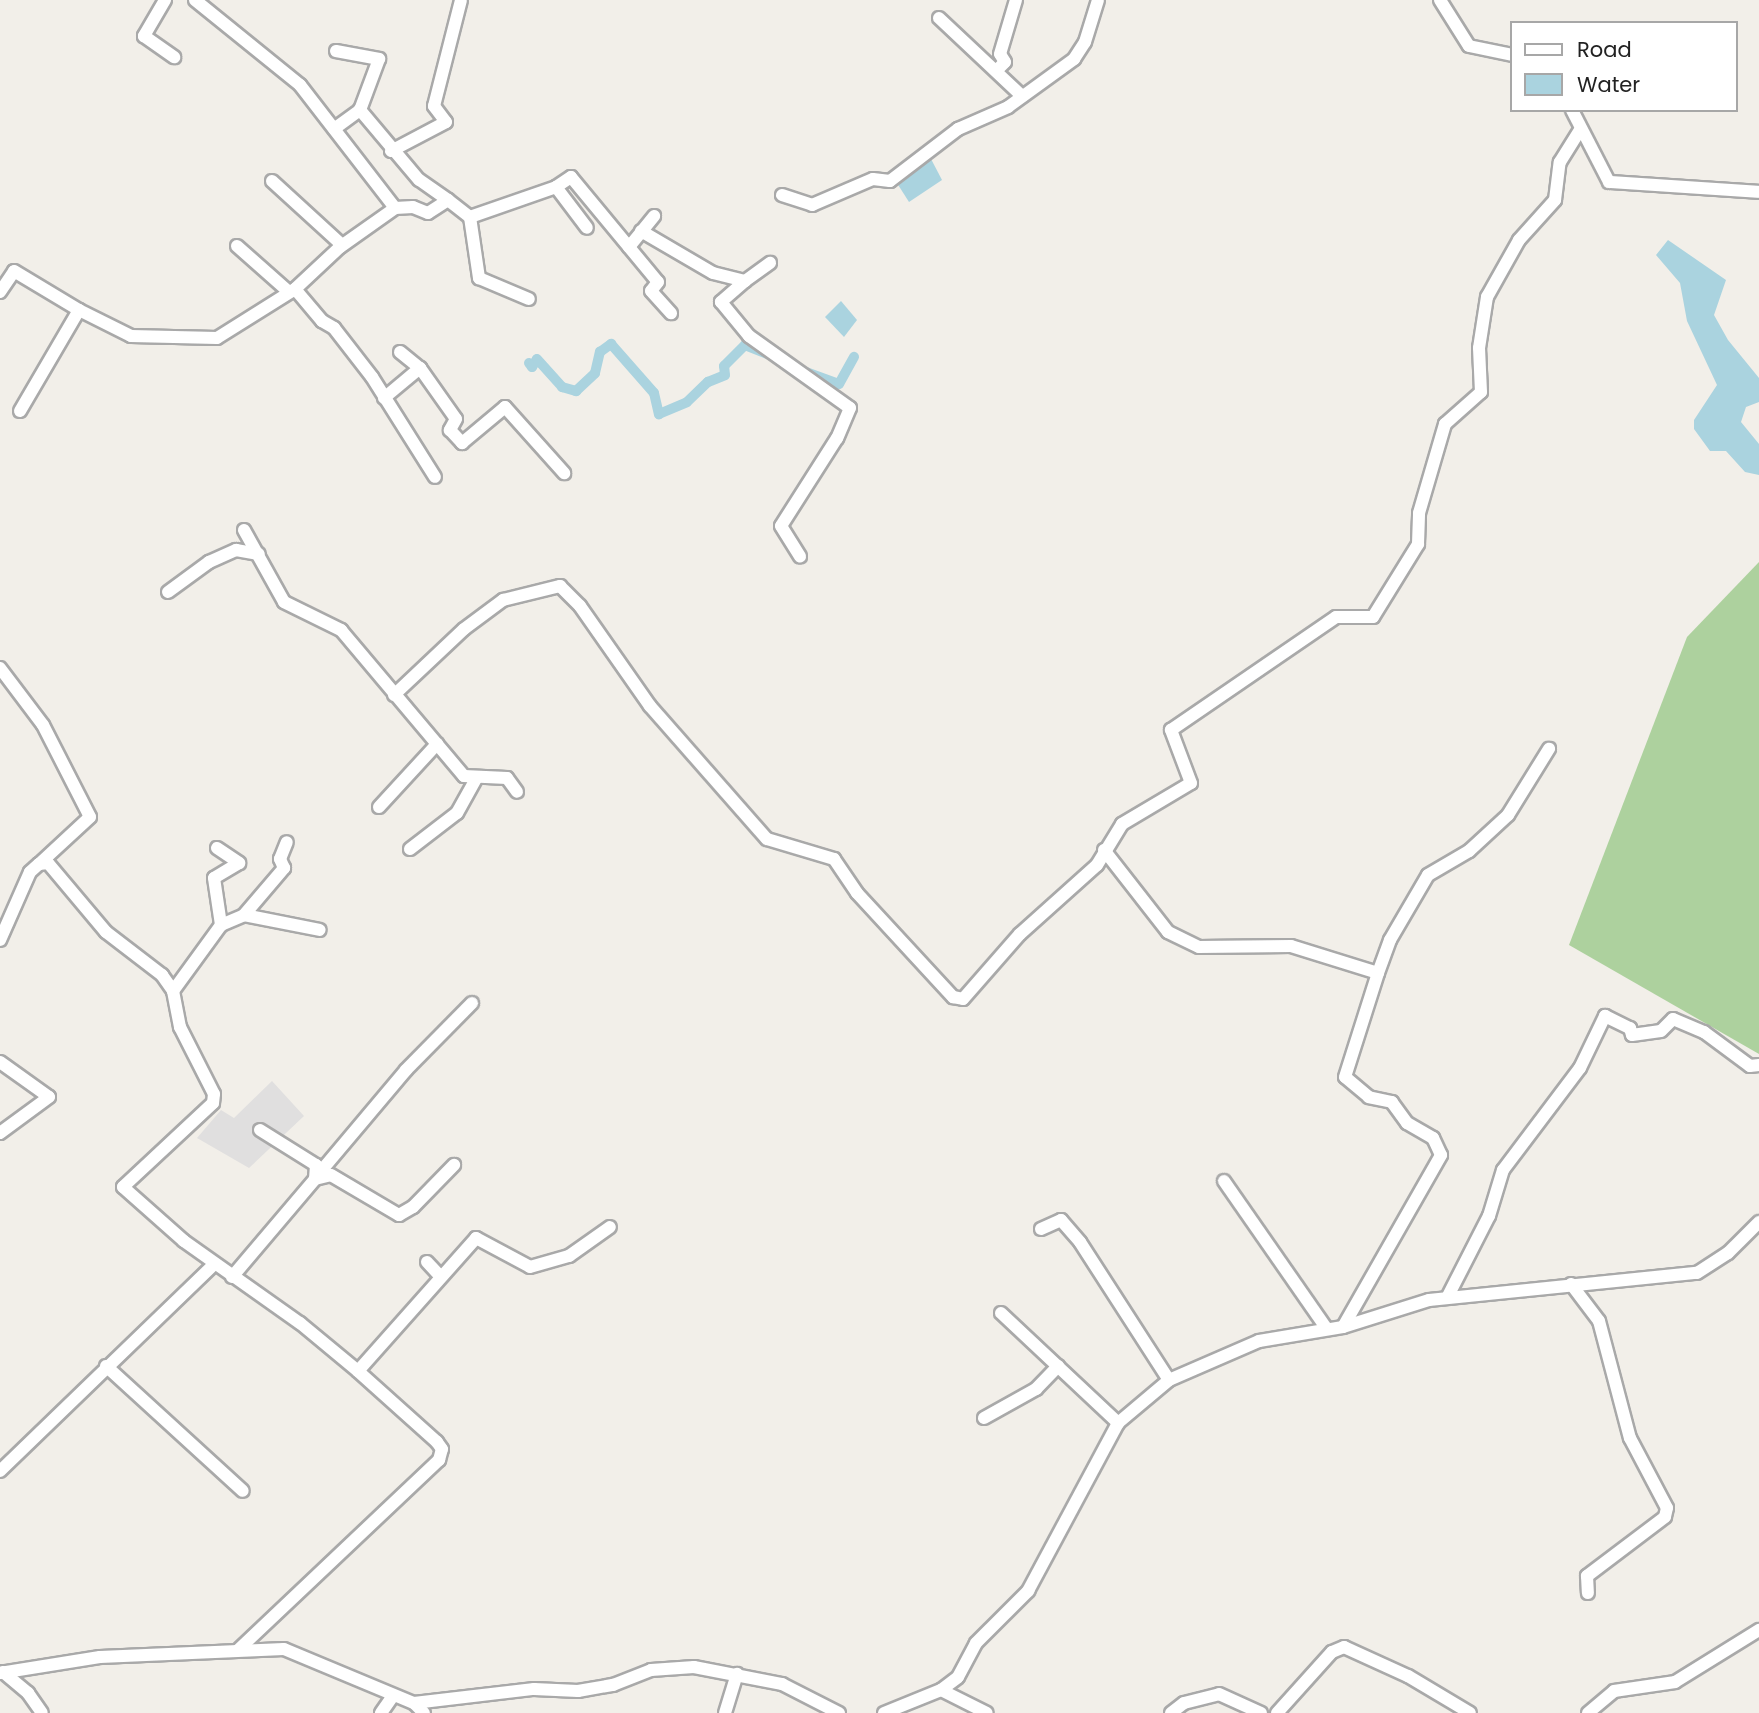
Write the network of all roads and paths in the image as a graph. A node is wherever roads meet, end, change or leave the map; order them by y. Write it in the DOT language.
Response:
graph roads {
  1 [pos="165,0"];
  2 [pos="195,0"];
  3 [pos="461,0"];
  4 [pos="1016,0"];
  5 [pos="1098,0"];
  6 [pos="1440,0"];
  7 [pos="939,19"];
  8 [pos="336,51"];
  9 [pos="1510,55"];
  10 [pos="174,57"];
  11 [pos="997,70"];
  12 [pos="1022,96"];
  13 [pos="360,110"];
  14 [pos="1573,112"];
  15 [pos="334,129"];
  16 [pos="1580,130"];
  17 [pos="391,151"];
  18 [pos="272,181"];
  19 [pos="556,187"];
  20 [pos="1759,192"];
  21 [pos="782,195"];
  22 [pos="448,200"];
  23 [pos="395,208"];
  24 [pos="654,216"];
  25 [pos="470,217"];
  26 [pos="587,228"];
  27 [pos="641,231"];
  28 [pos="342,245"];
  29 [pos="237,246"];
  30 [pos="629,247"];
  31 [pos="770,263"];
  32 [pos="744,281"];
  33 [pos="292,291"];
  34 [pos="0,292"];
  35 [pos="529,299"];
  36 [pos="79,310"];
  37 [pos="671,313"];
  38 [pos="400,352"];
  39 [pos="420,368"];
  40 [pos="384,398"];
  41 [pos="20,411"];
  42 [pos="564,473"];
  43 [pos="435,477"];
  44 [pos="244,530"];
  45 [pos="259,554"];
  46 [pos="800,557"];
  47 [pos="168,592"];
  48 [pos="0,668"];
  49 [pos="394,695"];
  50 [pos="437,744"];
  51 [pos="1549,749"];
  52 [pos="477,777"];
  53 [pos="517,792"];
  54 [pos="379,807"];
  55 [pos="287,842"];
  56 [pos="217,848"];
  57 [pos="410,849"];
  58 [pos="1104,850"];
  59 [pos="39,864"];
  60 [pos="244,915"];
  61 [pos="220,925"];
  62 [pos="320,930"];
  63 [pos="0,940"];
  64 [pos="1378,973"];
  65 [pos="173,991"];
  66 [pos="472,1003"];
  67 [pos="0,1062"];
  68 [pos="1759,1065"];
  69 [pos="260,1130"];
  70 [pos="0,1133"];
  71 [pos="454,1165"];
  72 [pos="314,1179"];
  73 [pos="1224,1181"];
  74 [pos="1759,1222"];
  75 [pos="610,1227"];
  76 [pos="1041,1228"];
  77 [pos="428,1262"];
  78 [pos="214,1264"];
  79 [pos="440,1276"];
  80 [pos="232,1277"];
  81 [pos="1571,1284"];
  82 [pos="1447,1298"];
  83 [pos="1001,1313"];
  84 [pos="1343,1327"];
  85 [pos="1326,1328"];
  86 [pos="106,1366"];
  87 [pos="1058,1366"];
  88 [pos="358,1371"];
  89 [pos="1169,1380"];
  90 [pos="984,1418"];
  91 [pos="1118,1423"];
  92 [pos="0,1471"];
  93 [pos="243,1491"];
  94 [pos="1588,1593"];
  95 [pos="1759,1630"];
  96 [pos="238,1650"];
  97 [pos="1,1673"];
  98 [pos="737,1674"];
  99 [pos="941,1690"];
  100 [pos="393,1696"];
  101 [pos="414,1703"];
  102 [pos="834,1712"];
  103 [pos="42,1713"];
  104 [pos="381,1713"];
  105 [pos="425,1713"];
  106 [pos="725,1713"];
  107 [pos="884,1713"];
  108 [pos="987,1713"];
  109 [pos="1171,1713"];
  110 [pos="1261,1713"];
  111 [pos="1277,1713"];
  112 [pos="1469,1713"];
  113 [pos="1588,1713"];
  1 -- 10 [label="street"];
  2 -- 15 [label="street"];
  3 -- 17 [label="street"];
  4 -- 11 [label="street"];
  5 -- 12 [label="street"];
  6 -- 9 [label="street"];
  7 -- 11 [label="street"];
  8 -- 13 [label="street"];
  11 -- 12 [label="street"];
  12 -- 21 [label="street"];
  13 -- 15 [label="street"];
  13 -- 17 [label="street"];
  14 -- 16 [label="street"];
  15 -- 23 [label="street"];
  16 -- 20 [label="street"];
  16 -- 58 [label="street"];
  17 -- 22 [label="street"];
  18 -- 28 [label="street"];
  19 -- 25 [label="street"];
  19 -- 26 [label="street"];
  19 -- 30 [label="street"];
  22 -- 23 [label="street"];
  22 -- 25 [label="street"];
  23 -- 28 [label="street"];
  24 -- 27 [label="street"];
  25 -- 35 [label="street"];
  27 -- 30 [label="street"];
  27 -- 32 [label="street"];
  28 -- 33 [label="street"];
  29 -- 33 [label="street"];
  30 -- 37 [label="street"];
  31 -- 32 [label="street"];
  32 -- 46 [label="street"];
  33 -- 36 [label="street"];
  33 -- 40 [label="street"];
  34 -- 36 [label="street"];
  36 -- 41 [label="street"];
  38 -- 39 [label="street"];
  39 -- 40 [label="street"];
  39 -- 42 [label="street"];
  40 -- 43 [label="street"];
  44 -- 45 [label="street"];
  45 -- 47 [label="street"];
  45 -- 49 [label="street"];
  48 -- 59 [label="street"];
  49 -- 50 [label="street"];
  49 -- 58 [label="street"];
  50 -- 52 [label="street"];
  50 -- 54 [label="street"];
  51 -- 64 [label="street"];
  52 -- 53 [label="street"];
  52 -- 57 [label="street"];
  55 -- 60 [label="street"];
  56 -- 61 [label="street"];
  58 -- 64 [label="street"];
  59 -- 63 [label="street"];
  59 -- 65 [label="street"];
  60 -- 61 [label="street"];
  60 -- 62 [label="street"];
  61 -- 65 [label="street"];
  64 -- 84 [label="street"];
  65 -- 78 [label="street"];
  66 -- 72 [label="street"];
  67 -- 70 [label="street"];
  68 -- 82 [label="street"];
  69 -- 72 [label="street"];
  71 -- 72 [label="street"];
  72 -- 80 [label="street"];
  73 -- 85 [label="street"];
  74 -- 81 [label="street"];
  75 -- 79 [label="street"];
  76 -- 89 [label="street"];
  77 -- 79 [label="street"];
  78 -- 80 [label="street"];
  78 -- 86 [label="street"];
  79 -- 88 [label="street"];
  80 -- 88 [label="street"];
  81 -- 82 [label="street"];
  81 -- 94 [label="street"];
  82 -- 84 [label="street"];
  83 -- 87 [label="street"];
  84 -- 85 [label="street"];
  85 -- 89 [label="street"];
  86 -- 92 [label="street"];
  86 -- 93 [label="street"];
  87 -- 90 [label="street"];
  87 -- 91 [label="street"];
  88 -- 96 [label="street"];
  89 -- 91 [label="street"];
  91 -- 99 [label="street"];
  95 -- 113 [label="street"];
  96 -- 97 [label="street"];
  96 -- 100 [label="street"];
  97 -- 103 [label="street"];
  98 -- 101 [label="street"];
  98 -- 102 [label="street"];
  98 -- 106 [label="street"];
  99 -- 107 [label="street"];
  99 -- 108 [label="street"];
  100 -- 101 [label="street"];
  100 -- 104 [label="street"];
  101 -- 105 [label="street"];
  109 -- 110 [label="street"];
  111 -- 112 [label="street"];
}
